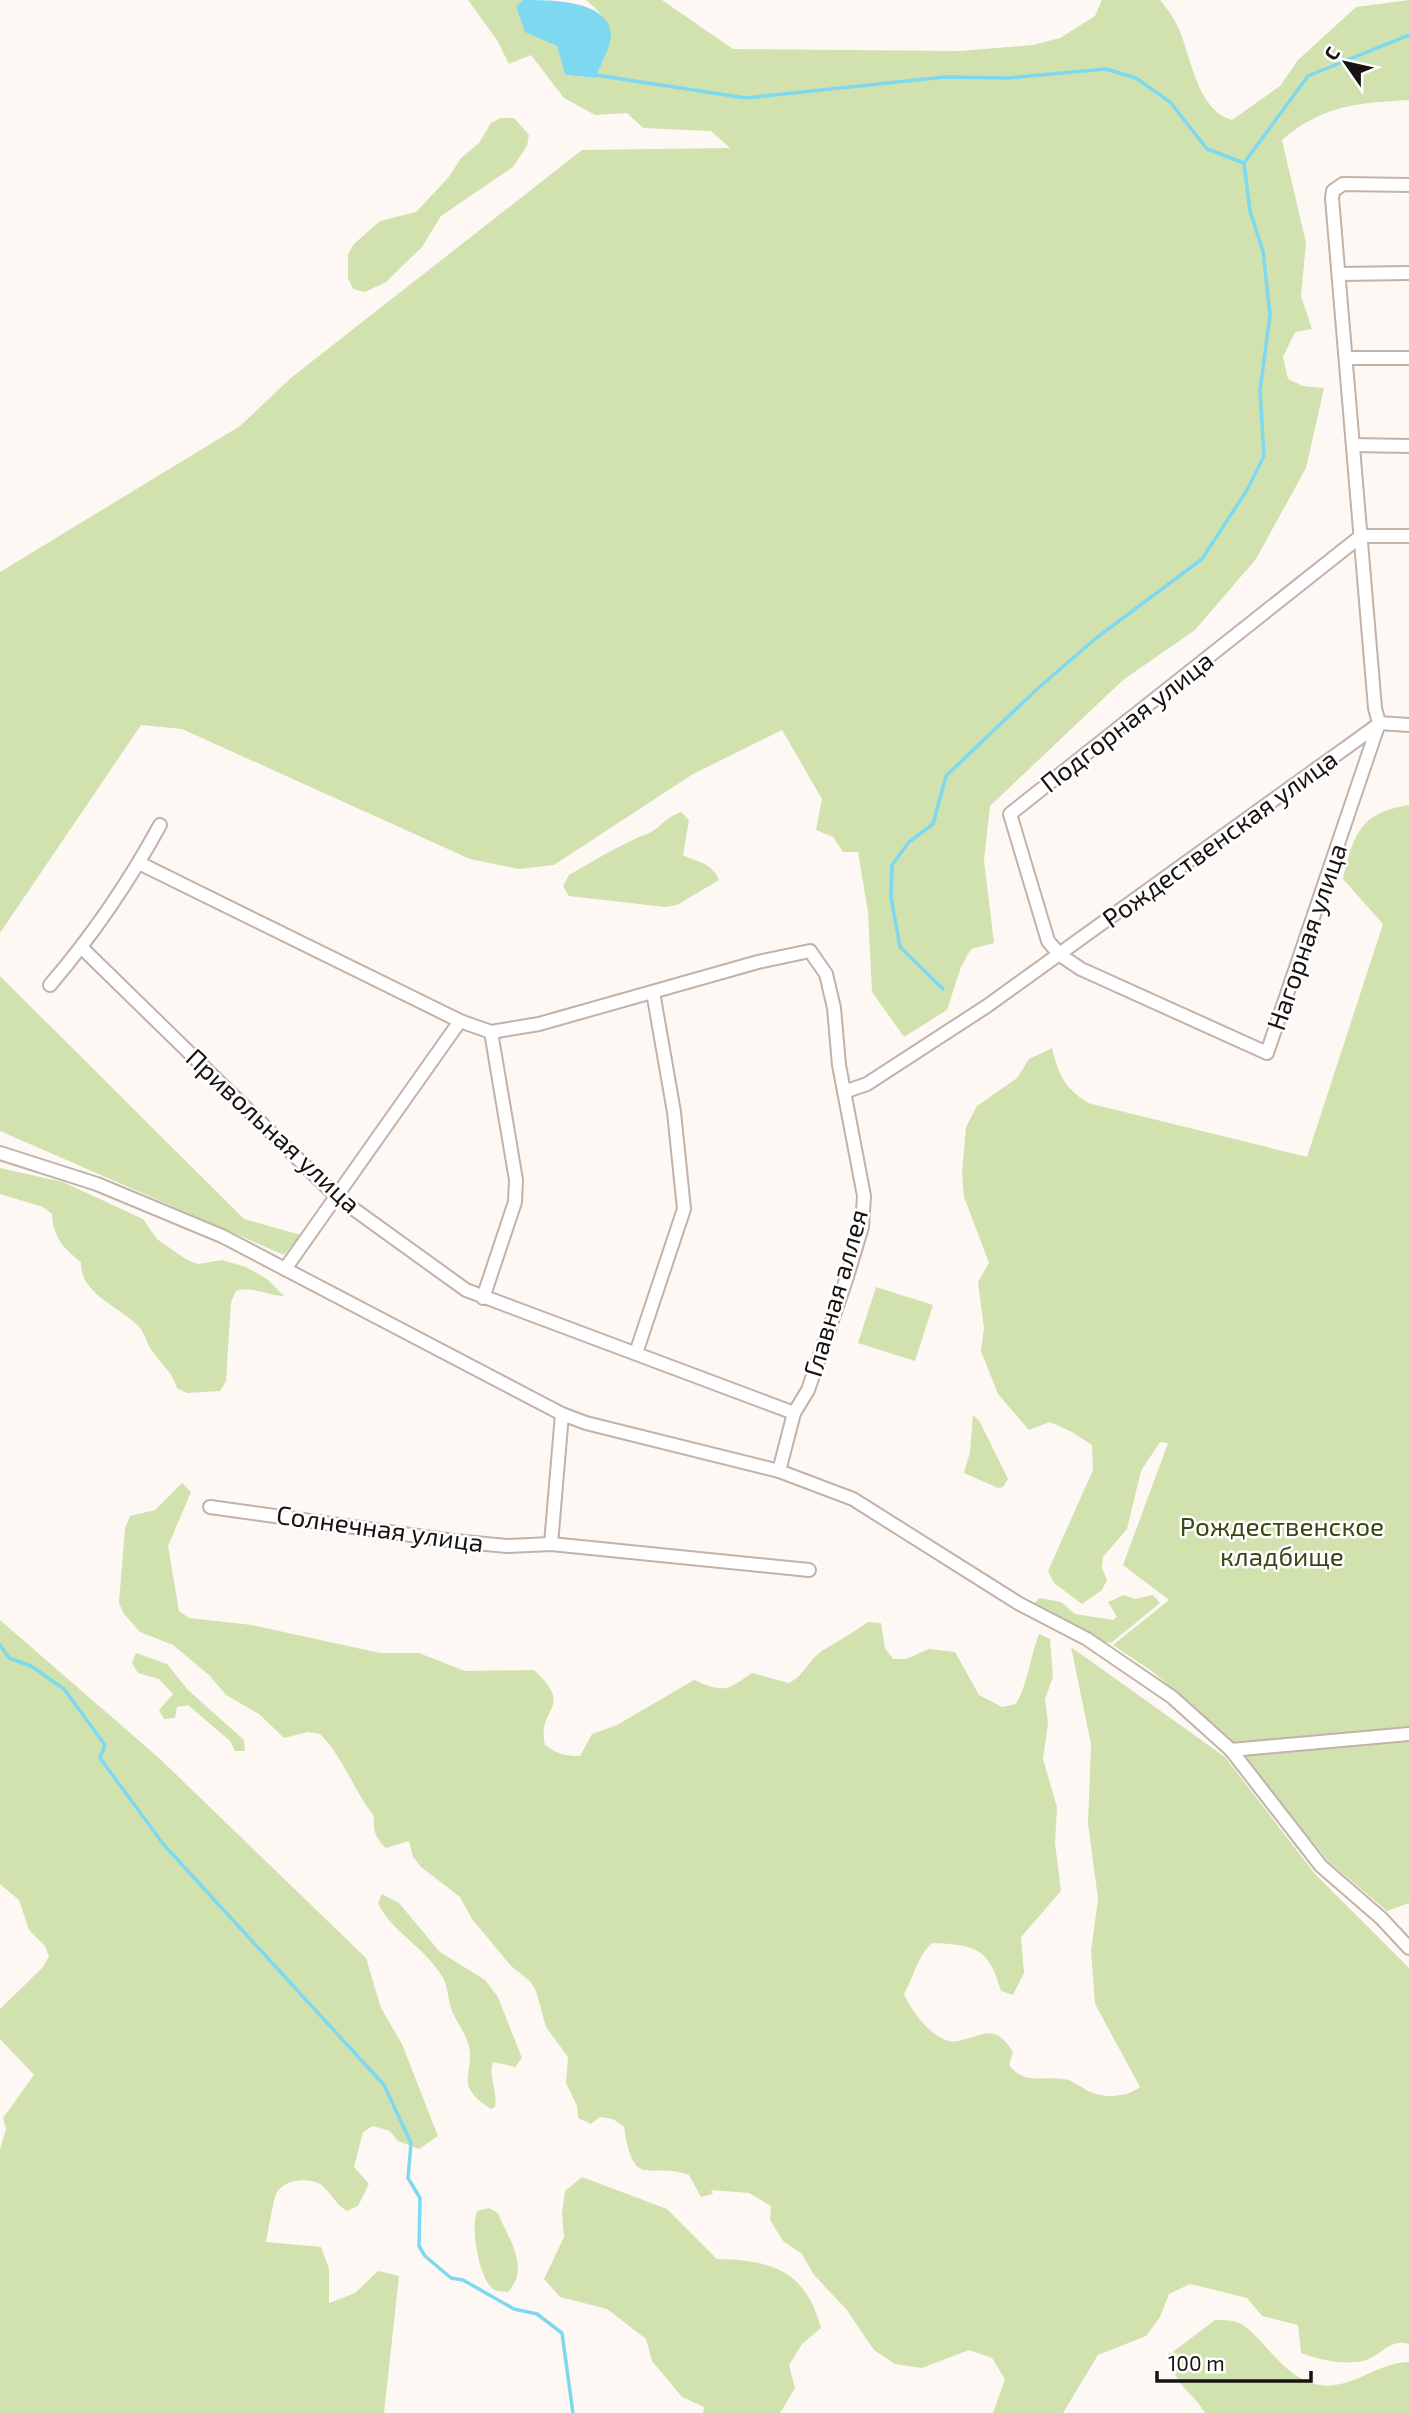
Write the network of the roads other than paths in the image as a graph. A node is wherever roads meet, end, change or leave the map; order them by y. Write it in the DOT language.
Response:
graph roads {
  1 [pos="1409,185"];
  2 [pos="1409,273"];
  3 [pos="1339,274"];
  4 [pos="1346,358"];
  5 [pos="1409,358"];
  6 [pos="1353,445"];
  7 [pos="1409,446"];
  8 [pos="1361,536"];
  9 [pos="1409,536"];
  10 [pos="1379,723"];
  11 [pos="1409,726"];
  12 [pos="160,825"];
  13 [pos="139,863"];
  14 [pos="82,948"];
  15 [pos="1060,955"];
  16 [pos="50,985"];
  17 [pos="653,992"];
  18 [pos="460,1021"];
  19 [pos="491,1032"];
  20 [pos="844,1092"];
  21 [pos="0,1153"];
  22 [pos="337,1197"];
  23 [pos="285,1269"];
  24 [pos="483,1298"];
  25 [pos="636,1353"];
  26 [pos="794,1413"];
  27 [pos="562,1414"];
  28 [pos="779,1471"];
  29 [pos="210,1507"];
  30 [pos="551,1544"];
  31 [pos="808,1570"];
  32 [pos="1409,1734"];
  33 [pos="1231,1750"];
  34 [pos="1409,1948"];
  1 -- 3 [label="street"];
  2 -- 3 [label="street"];
  3 -- 4 [label="street"];
  4 -- 5 [label="street"];
  4 -- 6 [label="street"];
  6 -- 7 [label="street"];
  6 -- 8 [label="street"];
  8 -- 9 [label="street"];
  8 -- 10 [label="street"];
  8 -- 15 [label="street, Подгорная улица"];
  10 -- 11 [label="street"];
  10 -- 15 [label="street, Рождественская улица"];
  10 -- 15 [label="street, Нагорная улица"];
  12 -- 13 [label="street"];
  13 -- 14 [label="street"];
  13 -- 18 [label="street"];
  14 -- 16 [label="street"];
  14 -- 22 [label="street, Привольная улица"];
  15 -- 20 [label="street, Рождественская улица"];
  17 -- 19 [label="street"];
  17 -- 20 [label="street, Главная аллея"];
  17 -- 25 [label="street"];
  18 -- 19 [label="street"];
  18 -- 22 [label="street"];
  19 -- 24 [label="street"];
  20 -- 26 [label="street, Главная аллея"];
  21 -- 23 [label="street"];
  22 -- 23 [label="street"];
  22 -- 24 [label="street, Привольная улица"];
  23 -- 27 [label="street"];
  24 -- 25 [label="street, Привольная улица"];
  25 -- 26 [label="street, Привольная улица"];
  26 -- 28 [label="street, Главная аллея"];
  27 -- 28 [label="street"];
  27 -- 30 [label="street"];
  28 -- 33 [label="street"];
  29 -- 30 [label="street, Солнечная улица"];
  30 -- 31 [label="street, Солнечная улица"];
  32 -- 33 [label="street"];
  33 -- 34 [label="street"];
}
